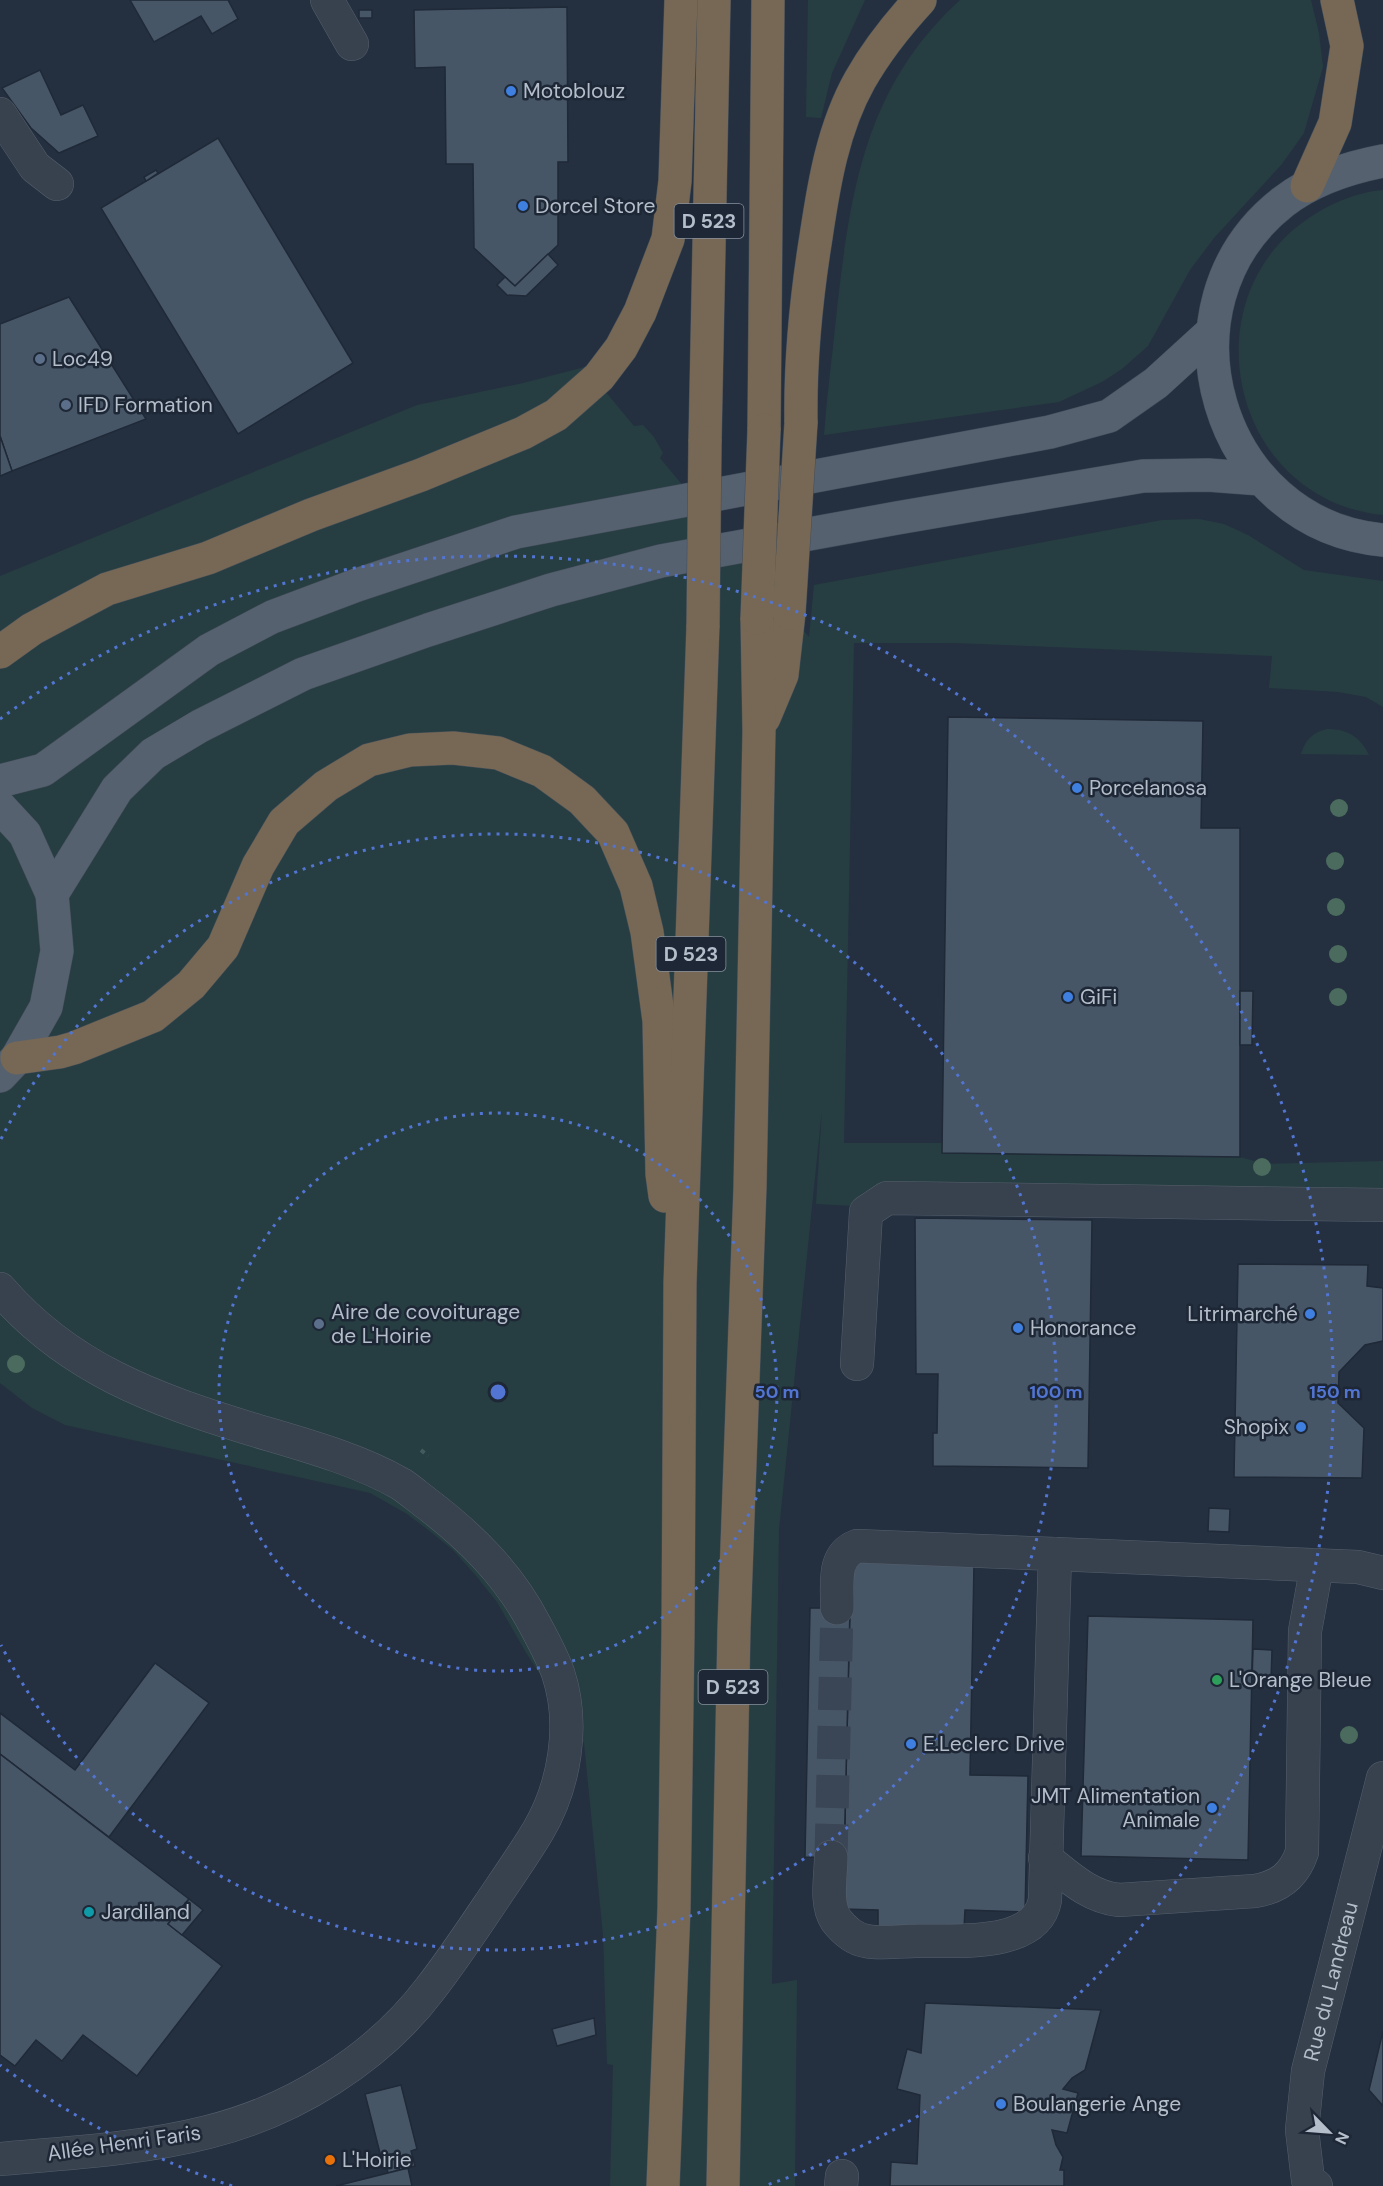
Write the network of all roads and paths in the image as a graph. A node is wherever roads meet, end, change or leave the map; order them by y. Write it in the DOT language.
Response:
graph roads {
  1 [pos="327,0"];
  2 [pos="681,0"];
  3 [pos="714,0"];
  4 [pos="768,0"];
  5 [pos="894,0"];
  6 [pos="920,0"];
  7 [pos="1337,0"];
  8 [pos="886,38"];
  9 [pos="352,44"];
  10 [pos="0,114"];
  11 [pos="1383,161"];
  12 [pos="57,184"];
  13 [pos="1307,186"];
  14 [pos="1213,331"];
  15 [pos="1261,479"];
  16 [pos="1383,540"];
  17 [pos="773,615"];
  18 [pos="0,652"];
  19 [pos="0,781"];
  20 [pos="0,807"];
  21 [pos="52,894"];
  22 [pos="9,1067"];
  23 [pos="1383,1205"];
  24 [pos="680,1283"];
  25 [pos="0,1289"];
  26 [pos="857,1364"];
  27 [pos="1055,1554"];
  28 [pos="1317,1565"];
  29 [pos="1383,1573"];
  30 [pos="837,1608"];
  31 [pos="1383,1778"];
  32 [pos="831,1857"];
  33 [pos="1046,1858"];
  34 [pos="0,2158"];
  35 [pos="1308,2184"];
  36 [pos="663,2186"];
  37 [pos="723,2186"];
  1 -- 9 [label="street"];
  2 -- 18 [label="highway"];
  3 -- 24 [label="highway, D 523, bridge"];
  4 -- 17 [label="highway, D 523, bridge"];
  5 -- 8 [label="highway"];
  6 -- 8 [label="highway"];
  7 -- 13 [label="highway"];
  8 -- 17 [label="highway, bridge"];
  10 -- 12 [label="street"];
  11 -- 13 [label="main road"];
  13 -- 14 [label="main road"];
  14 -- 15 [label="main road"];
  14 -- 19 [label="main road"];
  15 -- 16 [label="main road"];
  15 -- 21 [label="main road"];
  17 -- 37 [label="highway, D 523"];
  20 -- 21 [label="main road"];
  21 -- 22 [label="main road"];
  22 -- 24 [label="highway"];
  23 -- 26 [label="street"];
  24 -- 36 [label="highway, D 523"];
  25 -- 34 [label="street, Allée Henri Faris"];
  27 -- 28 [label="street"];
  27 -- 30 [label="street"];
  27 -- 33 [label="street"];
  28 -- 29 [label="street"];
  28 -- 33 [label="street"];
  31 -- 35 [label="street, Rue du Landreau"];
  32 -- 33 [label="street"];
}
